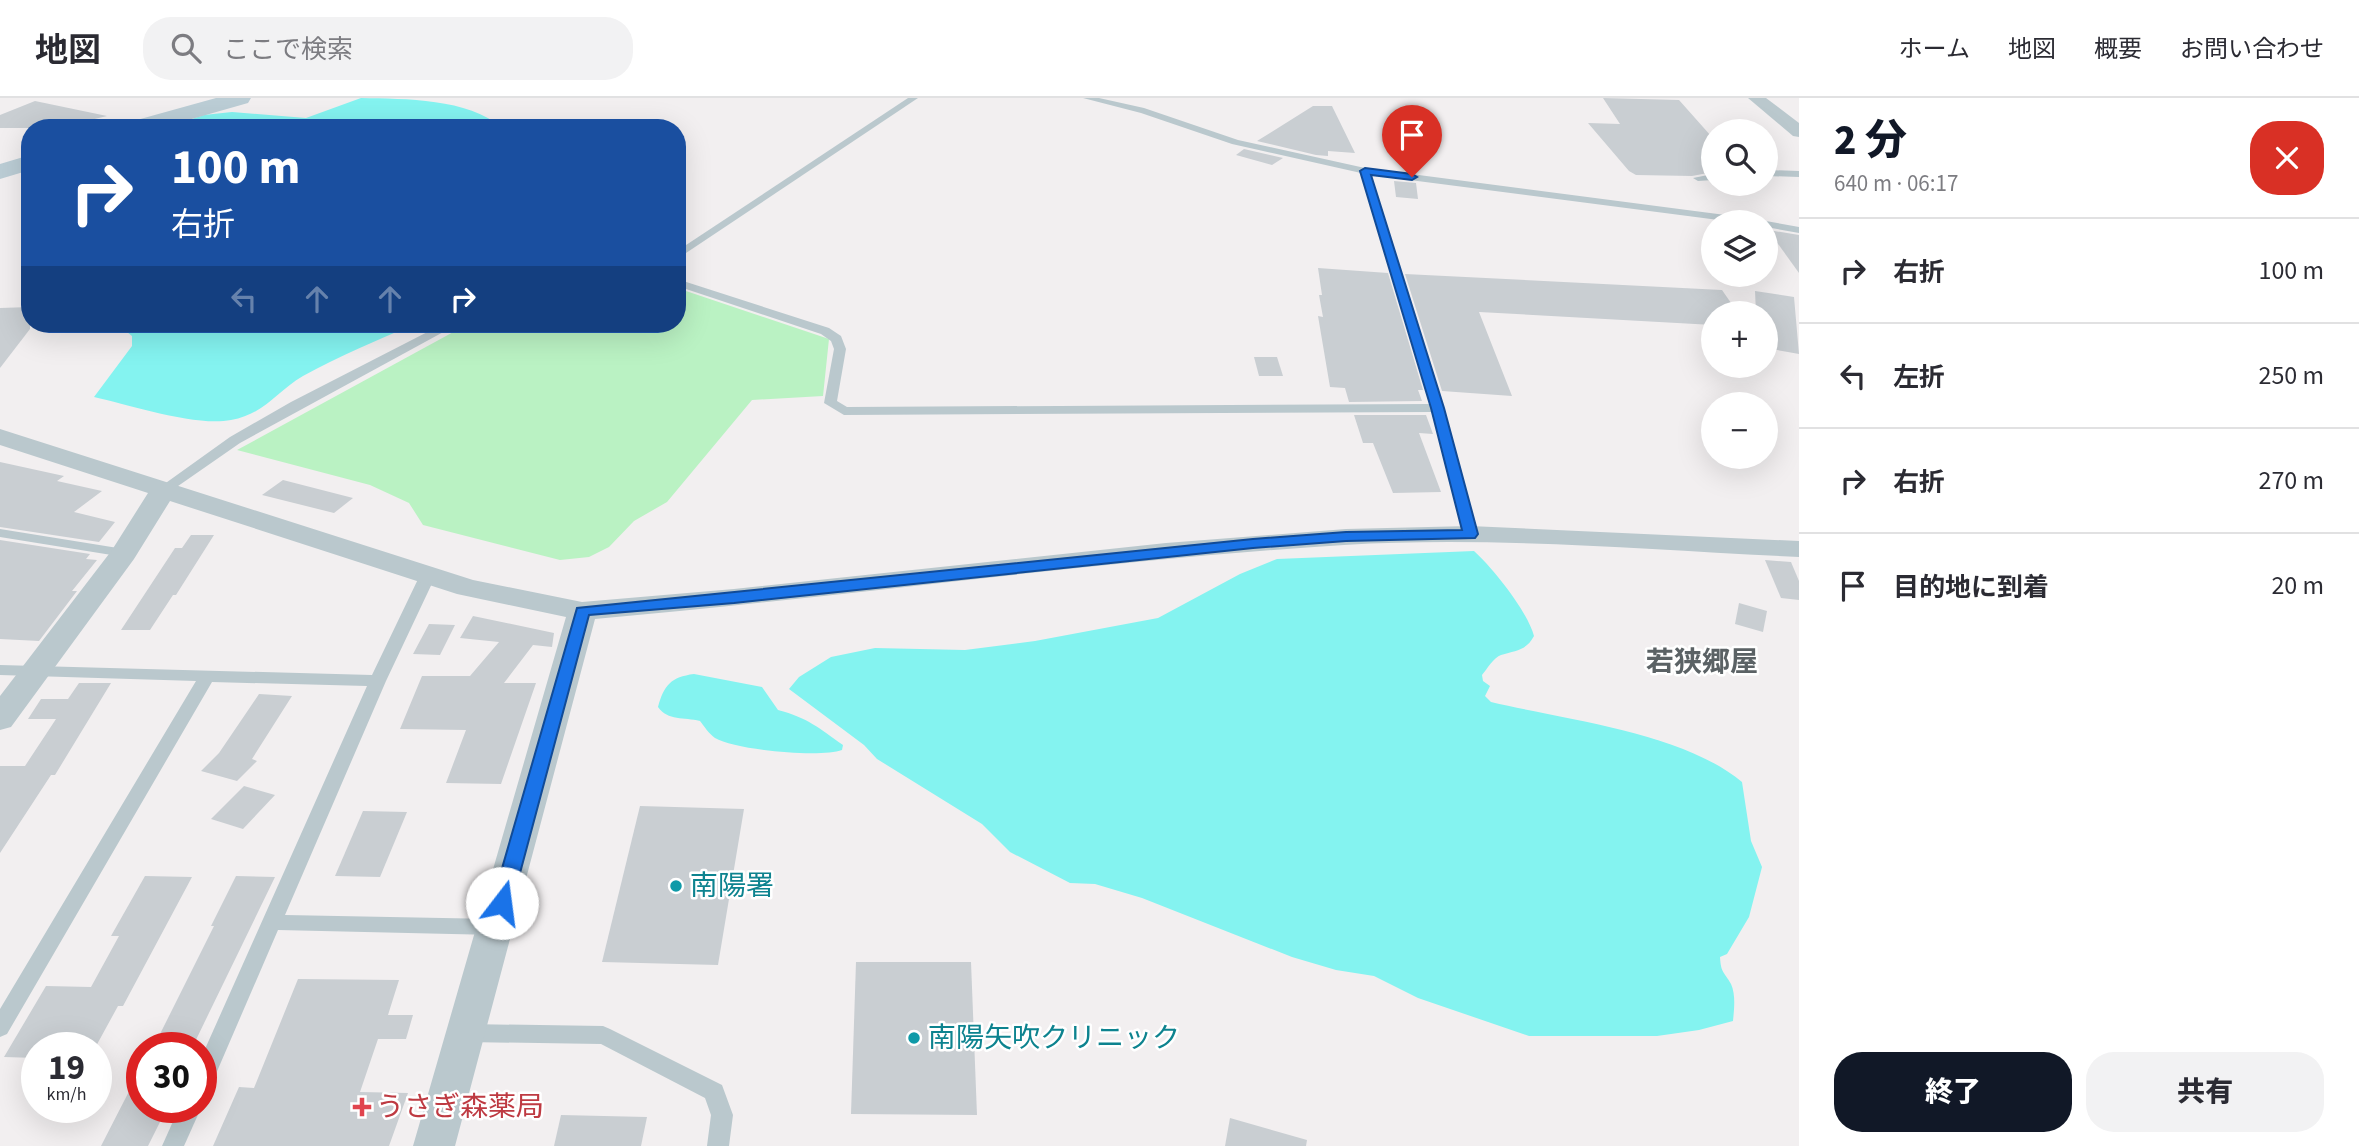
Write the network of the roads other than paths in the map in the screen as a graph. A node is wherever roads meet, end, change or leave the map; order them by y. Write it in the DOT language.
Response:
graph roads {
  1 [pos="240,98"];
  2 [pos="914,98"];
  3 [pos="1087,98"];
  4 [pos="1756,98"];
  5 [pos="166,119"];
  6 [pos="1799,132"];
  7 [pos="21,165"];
  8 [pos="1365,171"];
  9 [pos="0,172"];
  10 [pos="1778,173"];
  11 [pos="1799,174"];
  12 [pos="1698,178"];
  13 [pos="1701,178"];
  14 [pos="1701,215"];
  15 [pos="1778,226"];
  16 [pos="1799,230"];
  17 [pos="686,250"];
  18 [pos="686,285"];
  19 [pos="435,333"];
  20 [pos="1438,408"];
  21 [pos="0,437"];
  22 [pos="163,490"];
  23 [pos="0,533"];
  24 [pos="1470,534"];
  25 [pos="1799,549"];
  26 [pos="124,553"];
  27 [pos="428,575"];
  28 [pos="582,611"];
  29 [pos="0,670"];
  30 [pos="35,670"];
  31 [pos="207,676"];
  32 [pos="378,681"];
  33 [pos="0,719"];
  34 [pos="273,922"];
  35 [pos="495,928"];
  36 [pos="0,1028"];
  37 [pos="467,1033"];
  38 [pos="217,1047"];
  39 [pos="183,1123"];
  40 [pos="173,1146"];
  41 [pos="435,1146"];
  42 [pos="718,1146"];
  1 -- 5 [label="main road"];
  2 -- 17 [label="lane"];
  3 -- 8 [label="lane"];
  4 -- 6 [label="street"];
  7 -- 9 [label="main road"];
  8 -- 14 [label="lane"];
  8 -- 20 [label="lane"];
  10 -- 11 [label="lane"];
  12 -- 13 [label="lane"];
  15 -- 16 [label="lane"];
  18 -- 20 [label="lane"];
  19 -- 22 [label="lane"];
  20 -- 24 [label="lane"];
  21 -- 22 [label="street"];
  22 -- 26 [label="street"];
  22 -- 27 [label="street"];
  23 -- 26 [label="lane"];
  24 -- 25 [label="street"];
  24 -- 28 [label="street"];
  26 -- 30 [label="street"];
  27 -- 28 [label="street"];
  27 -- 32 [label="lane"];
  28 -- 35 [label="street"];
  29 -- 30 [label="lane"];
  30 -- 31 [label="lane"];
  30 -- 33 [label="street"];
  31 -- 32 [label="lane"];
  31 -- 36 [label="lane"];
  32 -- 34 [label="lane"];
  34 -- 35 [label="lane"];
  34 -- 38 [label="lane"];
  35 -- 37 [label="street"];
  37 -- 41 [label="street"];
  37 -- 42 [label="lane"];
  39 -- 40 [label="lane"];
}
